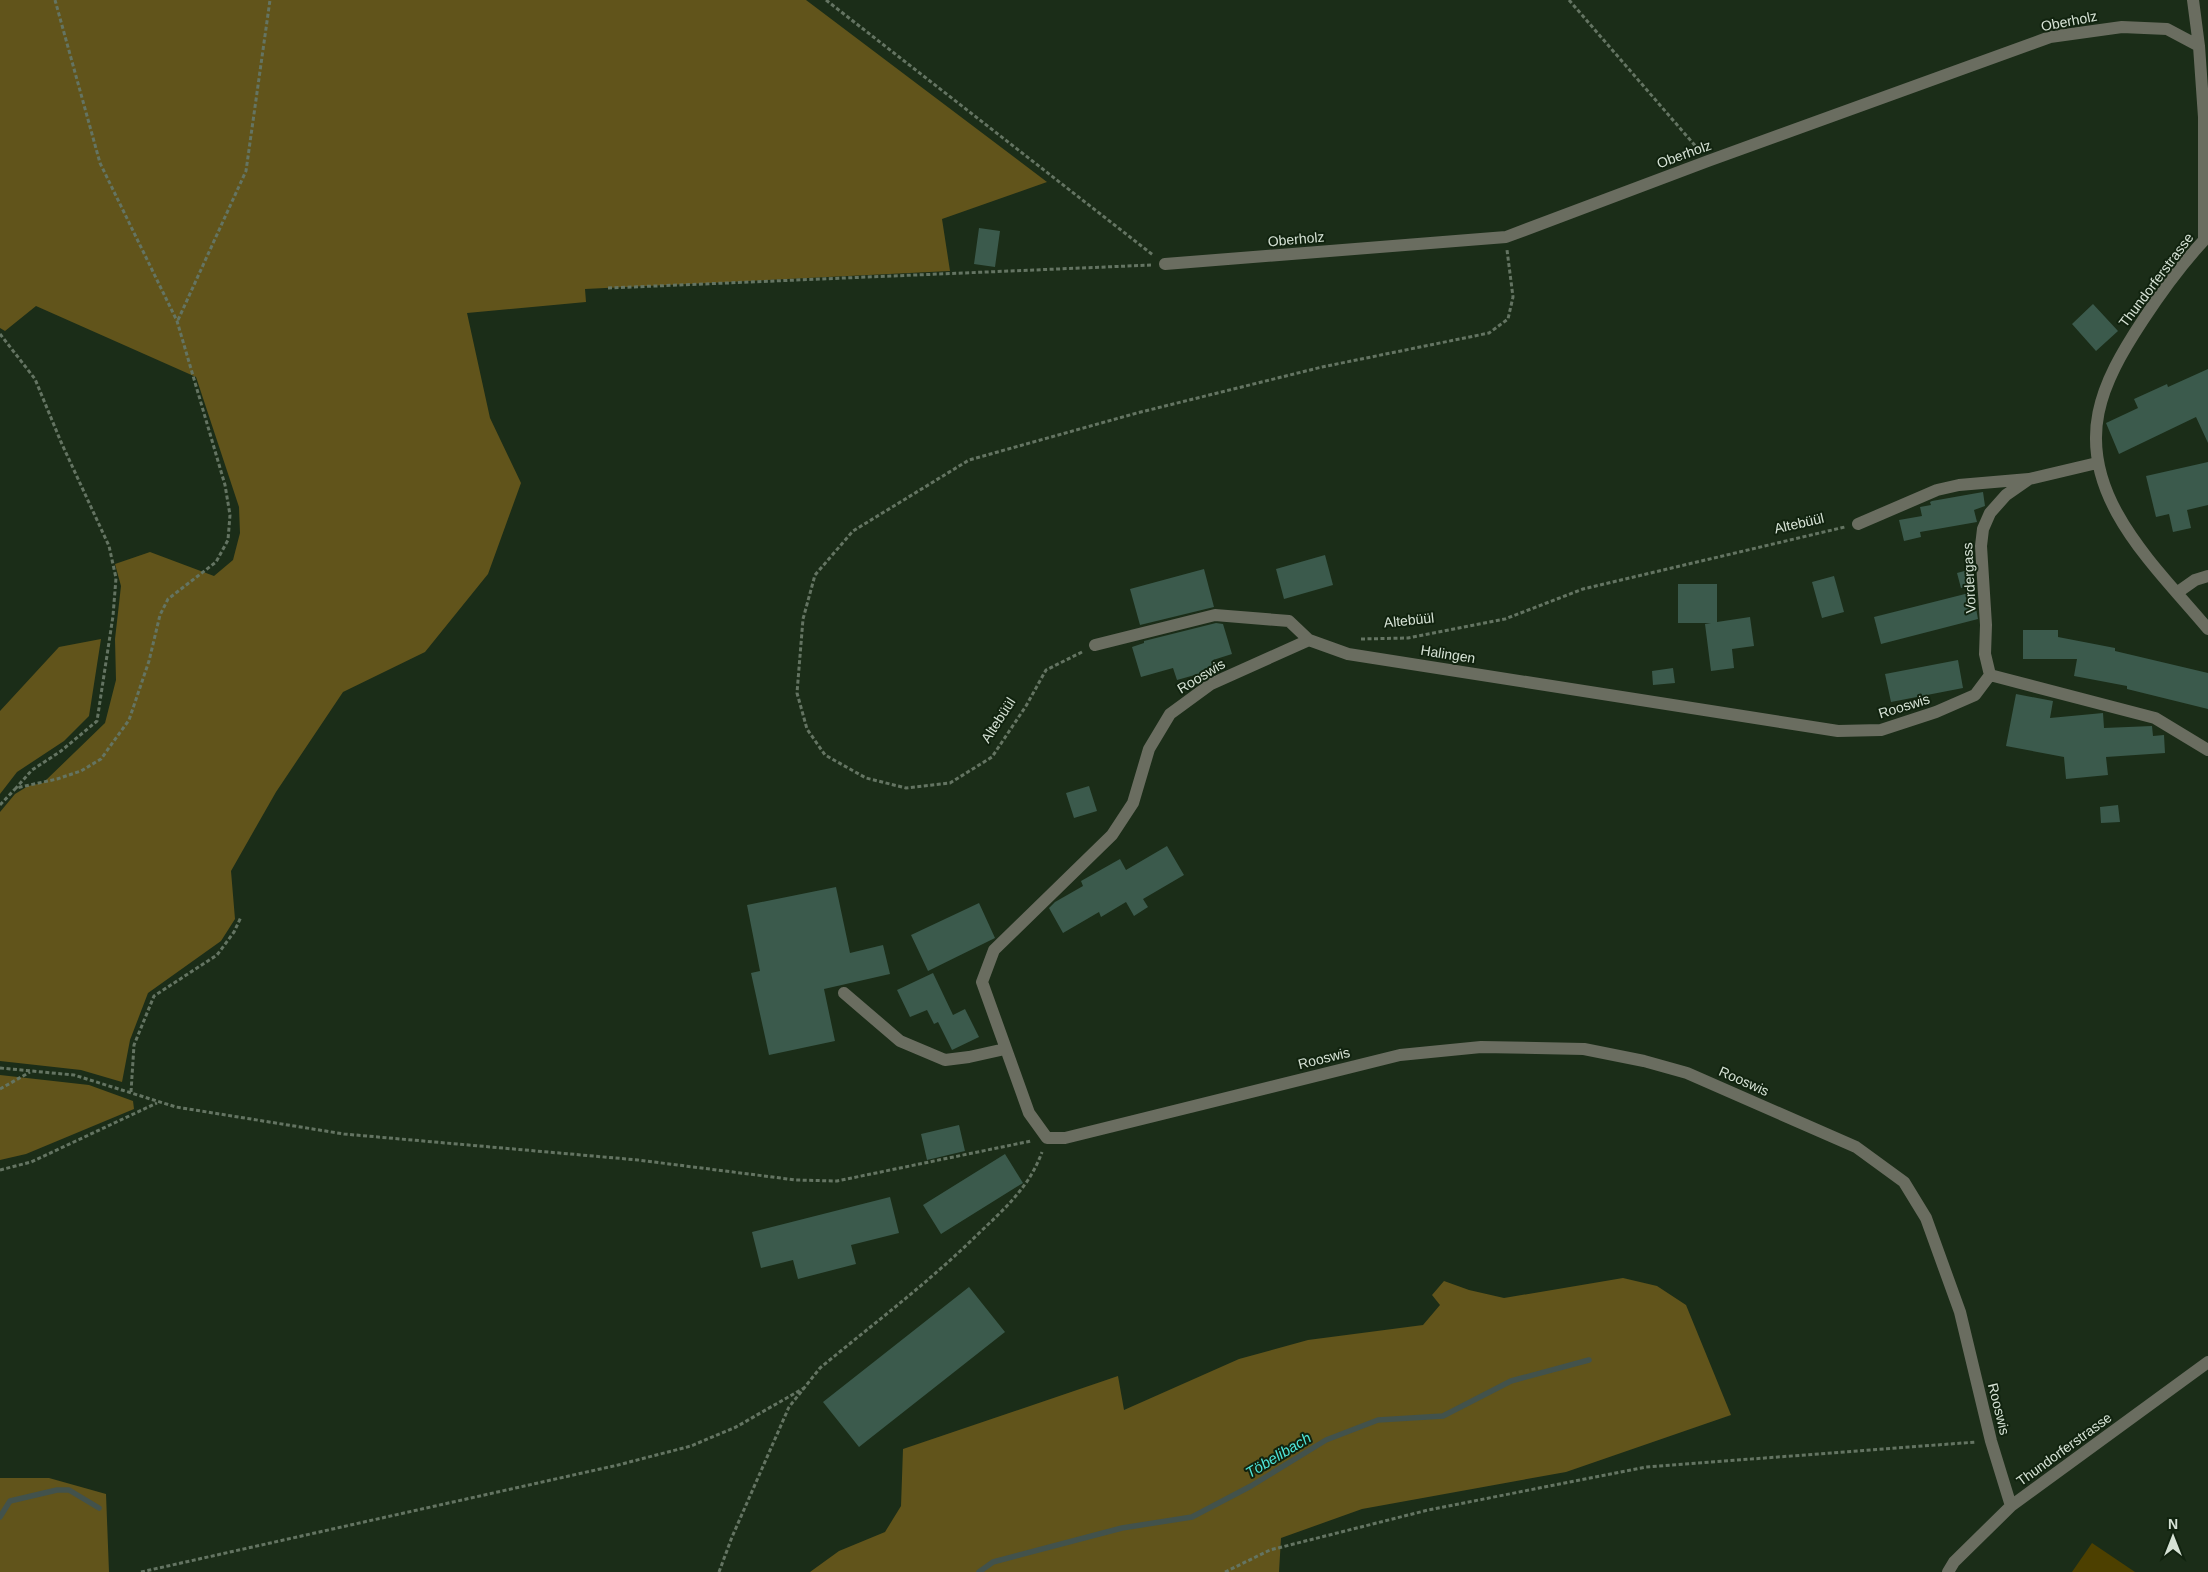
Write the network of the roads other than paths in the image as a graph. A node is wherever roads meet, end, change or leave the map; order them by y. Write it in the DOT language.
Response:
graph roads {
  1 [pos="2193,0"];
  2 [pos="2200,46"];
  3 [pos="2206,118"];
  4 [pos="2206,238"];
  5 [pos="1165,264"];
  6 [pos="2097,463"];
  7 [pos="2029,479"];
  8 [pos="1858,524"];
  9 [pos="2208,576"];
  10 [pos="2178,592"];
  11 [pos="2208,629"];
  12 [pos="1309,640"];
  13 [pos="1095,645"];
  14 [pos="1990,675"];
  15 [pos="1584,691"];
  16 [pos="2208,750"];
  17 [pos="844,993"];
  18 [pos="1005,1050"];
  19 [pos="2208,1362"];
  20 [pos="2011,1506"];
  21 [pos="1948,1572"];
  1 -- 2 [label="street"];
  2 -- 3 [label="street"];
  2 -- 5 [label="street, Oberholz"];
  3 -- 4 [label="street"];
  4 -- 6 [label="street, Thundorferstrasse"];
  6 -- 7 [label="street, Vordergass"];
  6 -- 10 [label="street, Thundorferstrasse"];
  7 -- 8 [label="street"];
  7 -- 14 [label="street, Vordergass"];
  9 -- 10 [label="street"];
  10 -- 11 [label="street, Thundorferstrasse"];
  12 -- 13 [label="street"];
  12 -- 15 [label="street, Halingen"];
  12 -- 18 [label="street, Rooswis"];
  14 -- 15 [label="street, Rooswis"];
  14 -- 16 [label="street"];
  17 -- 18 [label="street"];
  18 -- 20 [label="street, Rooswis"];
  19 -- 20 [label="street, Thundorferstrasse"];
  20 -- 21 [label="street, Thundorferstrasse"];
}
